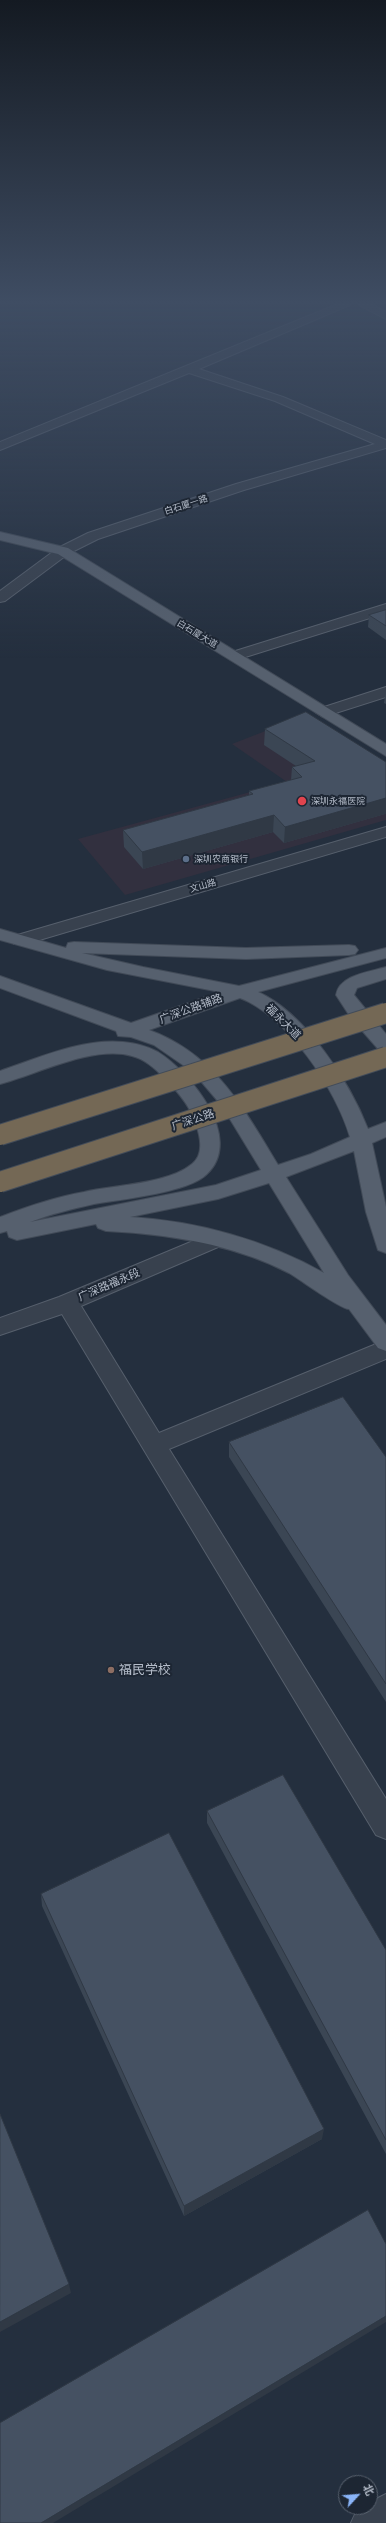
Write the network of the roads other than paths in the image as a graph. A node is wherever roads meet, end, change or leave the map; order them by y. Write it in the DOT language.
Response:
graph roads {
  1 [pos="57,423"];
  2 [pos="335,423"];
  3 [pos="386,444"];
  4 [pos="0,446"];
  5 [pos="0,536"];
  6 [pos="63,552"];
  7 [pos="0,598"];
  8 [pos="386,608"];
  9 [pos="234,656"];
  10 [pos="386,692"];
  11 [pos="323,712"];
  12 [pos="386,751"];
  13 [pos="386,832"];
  14 [pos="0,934"];
  15 [pos="20,940"];
  16 [pos="38,946"];
  17 [pos="386,946"];
  18 [pos="386,953"];
  19 [pos="386,973"];
  20 [pos="0,982"];
  21 [pos="237,992"];
  22 [pos="386,1013"];
  23 [pos="132,1030"];
  24 [pos="386,1046"];
  25 [pos="386,1057"];
  26 [pos="22,1071"];
  27 [pos="0,1078"];
  28 [pos="386,1129"];
  29 [pos="0,1135"];
  30 [pos="363,1140"];
  31 [pos="275,1174"];
  32 [pos="0,1182"];
  33 [pos="0,1225"];
  34 [pos="39,1227"];
  35 [pos="0,1237"];
  36 [pos="217,1239"];
  37 [pos="386,1245"];
  38 [pos="67,1302"];
  39 [pos="0,1327"];
  40 [pos="384,1342"];
  41 [pos="154,1446"];
  42 [pos="386,1825"];
  43 [pos="386,2513"];
  44 [pos="370,2523"];
  1 -- 4 [label="street"];
  2 -- 3 [label="street"];
  3 -- 6 [label="street, 白石厦一路"];
  5 -- 6 [label="main road, 白石厦大道"];
  6 -- 7 [label="street, 白石厦一路"];
  6 -- 9 [label="main road, 白石厦大道"];
  8 -- 9 [label="street"];
  9 -- 11 [label="main road, 白石厦大道"];
  10 -- 11 [label="street"];
  11 -- 12 [label="main road, 白石厦大道"];
  13 -- 15 [label="street, 文山路"];
  14 -- 15 [label="main road, 福永大道"];
  15 -- 16 [label="main road, 福永大道"];
  16 -- 17 [label="main road"];
  16 -- 21 [label="main road, 福永大道"];
  18 -- 21 [label="main road, 广深公路辅路"];
  19 -- 24 [label="main road"];
  20 -- 23 [label="main road"];
  21 -- 23 [label="main road, 广深公路辅路"];
  21 -- 30 [label="main road, 福永大道"];
  22 -- 29 [label="highway, bridge"];
  23 -- 26 [label="main road, 广深公路辅路"];
  23 -- 31 [label="main road"];
  25 -- 32 [label="highway, 广深公路, bridge"];
  26 -- 27 [label="main road, 广深公路辅路"];
  26 -- 33 [label="main road"];
  28 -- 30 [label="main road"];
  30 -- 31 [label="main road"];
  30 -- 37 [label="main road, 福永大道"];
  31 -- 34 [label="main road"];
  31 -- 40 [label="main road"];
  34 -- 35 [label="main road"];
  34 -- 36 [label="main road"];
  36 -- 38 [label="street, 广深路福永段"];
  36 -- 40 [label="main road"];
  38 -- 39 [label="street, 广深路福永段"];
  38 -- 41 [label="street"];
  40 -- 41 [label="street"];
  41 -- 42 [label="street"];
  43 -- 44 [label="street"];
}
